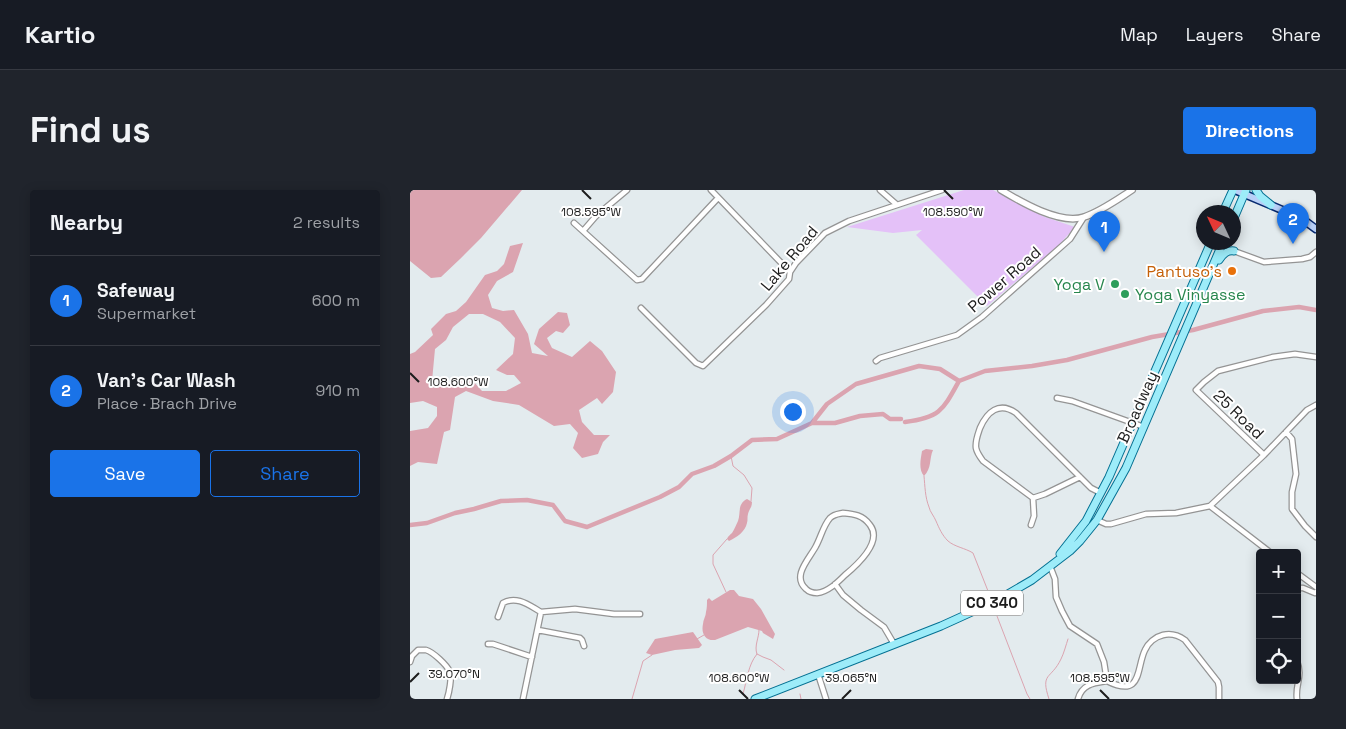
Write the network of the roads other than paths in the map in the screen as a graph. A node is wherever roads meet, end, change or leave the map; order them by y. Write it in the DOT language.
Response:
graph roads {
  1 [pos="627,190"];
  2 [pos="711,190"];
  3 [pos="880,190"];
  4 [pos="942,190"];
  5 [pos="1001,190"];
  6 [pos="1132,190"];
  7 [pos="1234,190"];
  8 [pos="1256,190"];
  9 [pos="1245,192"];
  10 [pos="718,198"];
  11 [pos="896,204"];
  12 [pos="1226,205"];
  13 [pos="1240,205"];
  14 [pos="1271,206"];
  15 [pos="1084,217"];
  16 [pos="574,223"];
  17 [pos="1316,229"];
  18 [pos="583,231"];
  19 [pos="1207,250"];
  20 [pos="1216,250"];
  21 [pos="1220,250"];
  22 [pos="1234,250"];
  23 [pos="1316,252"];
  24 [pos="790,272"];
  25 [pos="1205,284"];
  26 [pos="641,308"];
  27 [pos="1316,357"];
  28 [pos="876,361"];
  29 [pos="1057,398"];
  30 [pos="1316,406"];
  31 [pos="1133,422"];
  32 [pos="1144,427"];
  33 [pos="1286,432"];
  34 [pos="1264,455"];
  35 [pos="1128,462"];
  36 [pos="1080,477"];
  37 [pos="1101,493"];
  38 [pos="1034,498"];
  39 [pos="1210,506"];
  40 [pos="1097,520"];
  41 [pos="1031,525"];
  42 [pos="1316,537"];
  43 [pos="1265,549"];
  44 [pos="1050,566"];
  45 [pos="1301,576"];
  46 [pos="835,584"];
  47 [pos="1316,587"];
  48 [pos="1301,588"];
  49 [pos="1316,592"];
  50 [pos="541,612"];
  51 [pos="640,614"];
  52 [pos="498,616"];
  53 [pos="538,630"];
  54 [pos="488,644"];
  55 [pos="894,644"];
  56 [pos="584,646"];
  57 [pos="532,658"];
  58 [pos="410,662"];
  59 [pos="818,674"];
  60 [pos="1107,681"];
  61 [pos="1299,684"];
  62 [pos="447,699"];
  63 [pos="523,699"];
  64 [pos="755,699"];
  65 [pos="826,699"];
  66 [pos="1078,699"];
  67 [pos="1219,699"];
  68 [pos="1297,699"];
  1 -- 18 [label="street"];
  2 -- 10 [label="street"];
  3 -- 11 [label="street"];
  4 -- 11 [label="street, Lake Road"];
  5 -- 15 [label="street"];
  6 -- 15 [label="street, Power Road"];
  7 -- 9 [label="main road"];
  7 -- 12 [label="main road"];
  8 -- 14 [label="main road"];
  9 -- 13 [label="main road"];
  9 -- 14 [label="main road"];
  10 -- 18 [label="street"];
  10 -- 24 [label="street"];
  11 -- 24 [label="street, Lake Road"];
  14 -- 17 [label="main road"];
  15 -- 28 [label="street, Power Road"];
  16 -- 18 [label="street"];
  19 -- 31 [label="main road, Broadway / CO 340"];
  20 -- 25 [label="main road"];
  21 -- 25 [label="main road, Broadway / CO 340"];
  22 -- 23 [label="street"];
  22 -- 25 [label="main road"];
  24 -- 26 [label="street, Lake Road"];
  25 -- 32 [label="main road, Broadway / CO 340"];
  27 -- 34 [label="street, 25 Road"];
  29 -- 31 [label="street"];
  30 -- 33 [label="street"];
  31 -- 32 [label="street"];
  31 -- 37 [label="main road, Broadway / CO 340"];
  32 -- 35 [label="main road, Broadway / CO 340"];
  33 -- 34 [label="street"];
  33 -- 42 [label="street"];
  34 -- 39 [label="street"];
  35 -- 37 [label="main road"];
  35 -- 40 [label="main road, Broadway / CO 340"];
  36 -- 37 [label="street"];
  36 -- 38 [label="street"];
  36 -- 38 [label="street"];
  37 -- 44 [label="main road, Broadway / CO 340"];
  38 -- 41 [label="street"];
  39 -- 40 [label="street"];
  39 -- 43 [label="street"];
  40 -- 44 [label="main road, Broadway / CO 340"];
  44 -- 55 [label="main road, Broadway / CO 340"];
  44 -- 60 [label="street"];
  45 -- 47 [label="street"];
  46 -- 46 [label="street"];
  46 -- 55 [label="street"];
  48 -- 49 [label="street"];
  50 -- 51 [label="street"];
  50 -- 52 [label="street"];
  50 -- 53 [label="street"];
  53 -- 56 [label="street"];
  53 -- 57 [label="street"];
  54 -- 57 [label="street"];
  55 -- 59 [label="main road, Broadway / CO 340"];
  57 -- 63 [label="street"];
  58 -- 62 [label="street"];
  59 -- 64 [label="main road, Broadway / CO 340"];
  59 -- 65 [label="street"];
  60 -- 66 [label="street"];
  60 -- 67 [label="street"];
  61 -- 68 [label="street"];
}
